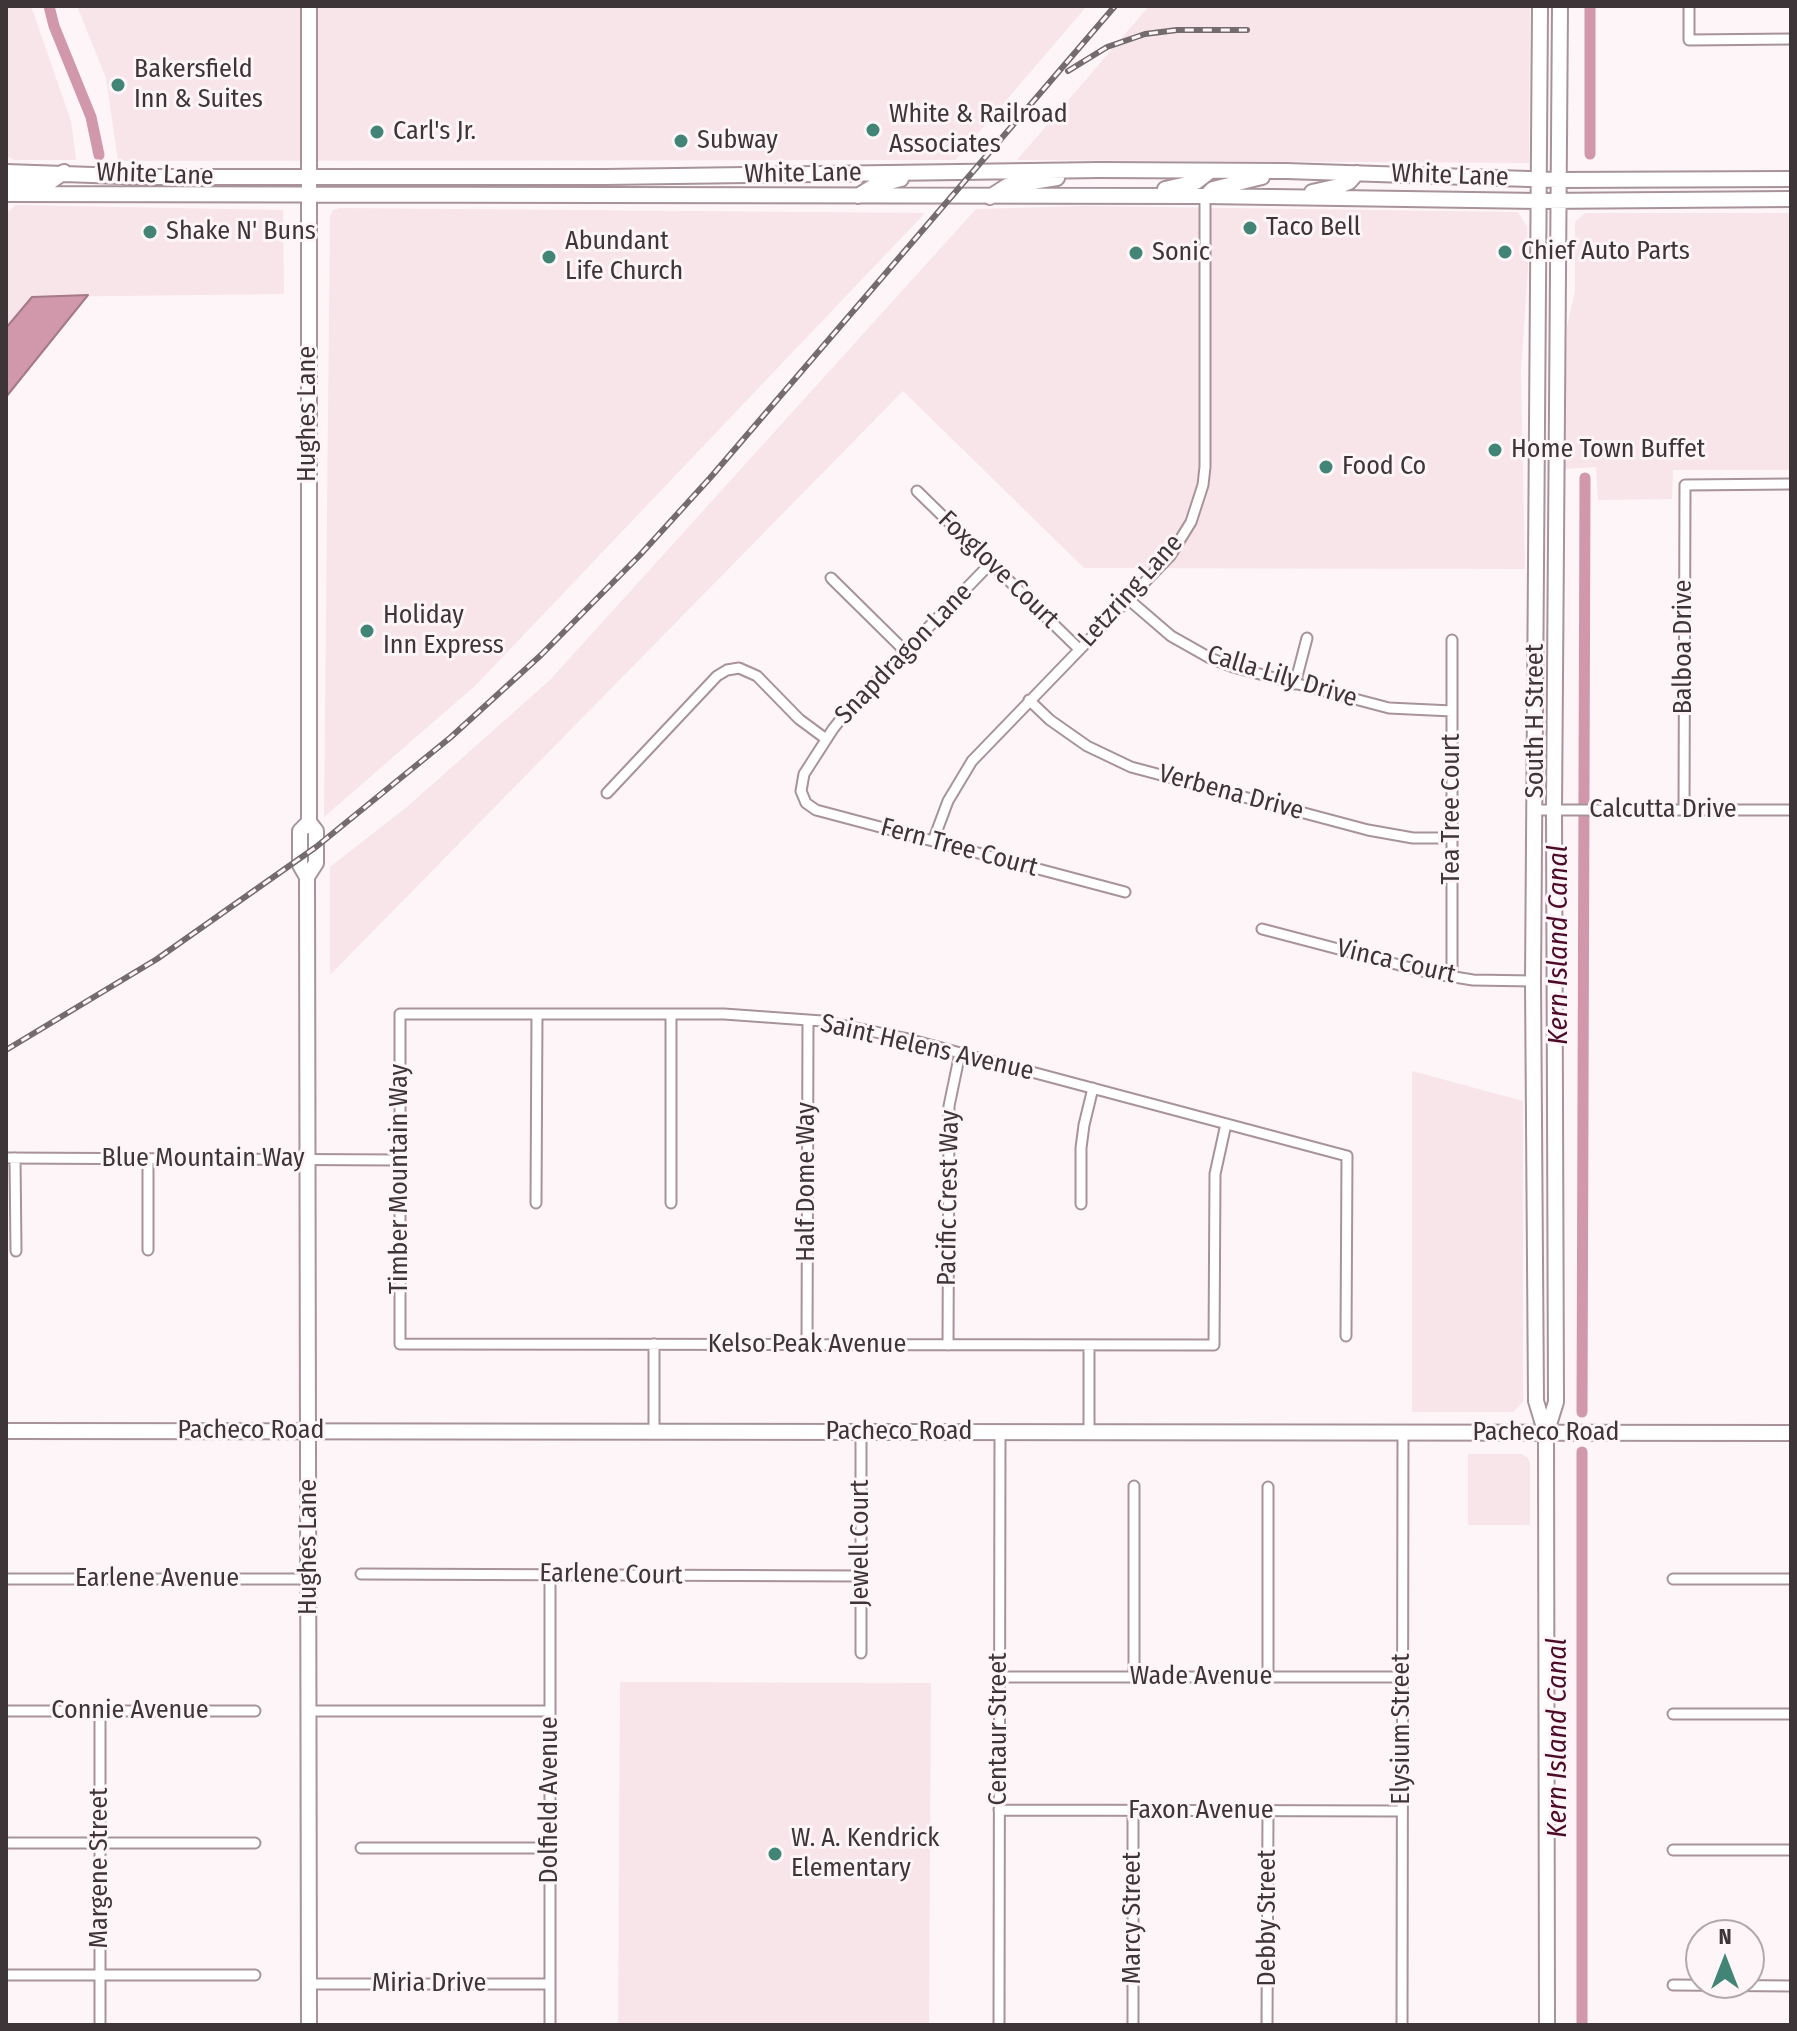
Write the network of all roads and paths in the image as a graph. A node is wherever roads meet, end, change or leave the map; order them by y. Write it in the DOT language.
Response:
graph roads {
  1 [pos="309,6"];
  2 [pos="1540,6"];
  3 [pos="1560,6"];
  4 [pos="1689,6"];
  5 [pos="1540,28"];
  6 [pos="1791,39"];
  7 [pos="1560,94"];
  8 [pos="1100,170"];
  9 [pos="1286,171"];
  10 [pos="6,172"];
  11 [pos="64,172"];
  12 [pos="1209,172"];
  13 [pos="924,173"];
  14 [pos="1357,173"];
  15 [pos="309,177"];
  16 [pos="1539,179"];
  17 [pos="1791,179"];
  18 [pos="1559,180"];
  19 [pos="6,184"];
  20 [pos="6,194"];
  21 [pos="309,195"];
  22 [pos="858,196"];
  23 [pos="1205,196"];
  24 [pos="990,197"];
  25 [pos="1101,197"];
  26 [pos="1289,197"];
  27 [pos="1791,199"];
  28 [pos="1559,200"];
  29 [pos="1539,201"];
  30 [pos="1537,404"];
  31 [pos="1791,484"];
  32 [pos="1557,485"];
  33 [pos="917,491"];
  34 [pos="991,563"];
  35 [pos="831,578"];
  36 [pos="1128,599"];
  37 [pos="1307,638"];
  38 [pos="1452,640"];
  39 [pos="1079,649"];
  40 [pos="905,651"];
  41 [pos="1295,684"];
  42 [pos="1029,700"];
  43 [pos="1452,711"];
  44 [pos="826,739"];
  45 [pos="801,791"];
  46 [pos="607,793"];
  47 [pos="1535,810"];
  48 [pos="1554,810"];
  49 [pos="1684,810"];
  50 [pos="1791,810"];
  51 [pos="1452,838"];
  52 [pos="933,841"];
  53 [pos="1125,892"];
  54 [pos="1262,929"];
  55 [pos="1452,978"];
  56 [pos="1533,981"];
  57 [pos="400,1014"];
  58 [pos="537,1014"];
  59 [pos="671,1014"];
  60 [pos="808,1020"];
  61 [pos="960,1053"];
  62 [pos="1554,1076"];
  63 [pos="1093,1088"];
  64 [pos="1226,1124"];
  65 [pos="10,1158"];
  66 [pos="148,1159"];
  67 [pos="309,1160"];
  68 [pos="400,1160"];
  69 [pos="536,1203"];
  70 [pos="671,1203"];
  71 [pos="1081,1204"];
  72 [pos="1534,1205"];
  73 [pos="148,1250"];
  74 [pos="16,1251"];
  75 [pos="1555,1290"];
  76 [pos="1346,1336"];
  77 [pos="400,1344"];
  78 [pos="654,1344"];
  79 [pos="807,1345"];
  80 [pos="948,1345"];
  81 [pos="1089,1345"];
  82 [pos="6,1431"];
  83 [pos="309,1431"];
  84 [pos="654,1432"];
  85 [pos="861,1432"];
  86 [pos="1000,1432"];
  87 [pos="1089,1432"];
  88 [pos="1403,1433"];
  89 [pos="1791,1433"];
  90 [pos="1546,1434"];
  91 [pos="1134,1486"];
  92 [pos="1268,1487"];
  93 [pos="361,1574"];
  94 [pos="550,1576"];
  95 [pos="861,1576"];
  96 [pos="6,1579"];
  97 [pos="309,1579"];
  98 [pos="1673,1579"];
  99 [pos="1791,1579"];
  100 [pos="861,1653"];
  101 [pos="999,1677"];
  102 [pos="1134,1677"];
  103 [pos="1268,1677"];
  104 [pos="1402,1677"];
  105 [pos="6,1711"];
  106 [pos="100,1711"];
  107 [pos="255,1711"];
  108 [pos="309,1711"];
  109 [pos="550,1711"];
  110 [pos="1673,1714"];
  111 [pos="1791,1714"];
  112 [pos="999,1810"];
  113 [pos="1133,1811"];
  114 [pos="1268,1811"];
  115 [pos="1402,1811"];
  116 [pos="6,1843"];
  117 [pos="100,1843"];
  118 [pos="255,1843"];
  119 [pos="361,1848"];
  120 [pos="550,1848"];
  121 [pos="1673,1850"];
  122 [pos="1791,1850"];
  123 [pos="6,1975"];
  124 [pos="100,1975"];
  125 [pos="255,1975"];
  126 [pos="309,1984"];
  127 [pos="550,1984"];
  128 [pos="1673,1985"];
  129 [pos="1791,1986"];
  130 [pos="100,2025"];
  131 [pos="309,2025"];
  132 [pos="550,2025"];
  133 [pos="999,2025"];
  134 [pos="1133,2025"];
  135 [pos="1267,2025"];
  136 [pos="1402,2025"];
  137 [pos="1547,2025"];
  1 -- 15 [label="street, Hughes Lane"];
  2 -- 5 [label="street, South H Street"];
  3 -- 7 [label="street, South H Street"];
  4 -- 6 [label="street"];
  5 -- 7 [label="street"];
  5 -- 16 [label="street, South H Street"];
  7 -- 18 [label="street, South H Street"];
  8 -- 12 [label="street, White Lane"];
  8 -- 13 [label="street, White Lane"];
  8 -- 24 [label="street"];
  9 -- 12 [label="street, White Lane"];
  9 -- 14 [label="street, White Lane"];
  9 -- 23 [label="street"];
  10 -- 11 [label="street, White Lane"];
  11 -- 15 [label="street, White Lane"];
  11 -- 19 [label="street"];
  12 -- 25 [label="street"];
  13 -- 15 [label="street, White Lane"];
  13 -- 22 [label="street"];
  14 -- 16 [label="street, White Lane"];
  14 -- 26 [label="street"];
  15 -- 21 [label="street, Hughes Lane"];
  16 -- 18 [label="street, White Lane"];
  16 -- 29 [label="street, South H Street"];
  17 -- 18 [label="street, White Lane"];
  18 -- 28 [label="street, South H Street"];
  20 -- 21 [label="street, White Lane"];
  21 -- 22 [label="street, White Lane"];
  21 -- 67 [label="street, Hughes Lane"];
  22 -- 24 [label="street, White Lane"];
  23 -- 25 [label="street, White Lane"];
  23 -- 26 [label="street, White Lane"];
  23 -- 36 [label="street, Letzring Lane"];
  24 -- 25 [label="street, White Lane"];
  26 -- 29 [label="street, White Lane"];
  27 -- 28 [label="street, White Lane"];
  28 -- 29 [label="street, White Lane"];
  28 -- 32 [label="street, South H Street"];
  29 -- 30 [label="street, South H Street"];
  30 -- 32 [label="street"];
  30 -- 47 [label="street, South H Street"];
  31 -- 49 [label="street, Balboa Drive"];
  32 -- 48 [label="street, South H Street"];
  33 -- 34 [label="street, Foxglove Court"];
  34 -- 39 [label="street, Foxglove Court"];
  34 -- 40 [label="street, Snapdragon Lane"];
  35 -- 40 [label="street"];
  36 -- 39 [label="street, Letzring Lane"];
  36 -- 41 [label="street, Calla Lily Drive"];
  37 -- 41 [label="street"];
  38 -- 43 [label="street, Tea Tree Court"];
  39 -- 42 [label="street, Letzring Lane"];
  40 -- 44 [label="street, Snapdragon Lane"];
  41 -- 43 [label="street, Calla Lily Drive"];
  42 -- 51 [label="street, Verbena Drive"];
  42 -- 52 [label="street, Letzring Lane"];
  43 -- 51 [label="street, Tea Tree Court"];
  44 -- 45 [label="street, Snapdragon Lane"];
  44 -- 46 [label="street"];
  45 -- 52 [label="street, Fern Tree Court"];
  47 -- 48 [label="street, Calcutta Drive"];
  47 -- 56 [label="street, South H Street"];
  48 -- 49 [label="street, Calcutta Drive"];
  48 -- 62 [label="street, South H Street"];
  49 -- 50 [label="street, Calcutta Drive"];
  51 -- 55 [label="street, Tea Tree Court"];
  52 -- 53 [label="street, Fern Tree Court"];
  54 -- 55 [label="street, Vinca Court"];
  55 -- 56 [label="street, Vinca Court"];
  56 -- 62 [label="street"];
  56 -- 72 [label="street, South H Street"];
  57 -- 58 [label="street, Saint Helens Avenue"];
  57 -- 68 [label="street, Timber Mountain Way"];
  58 -- 59 [label="street, Saint Helens Avenue"];
  58 -- 69 [label="street"];
  59 -- 60 [label="street, Saint Helens Avenue"];
  59 -- 70 [label="street"];
  60 -- 61 [label="street, Saint Helens Avenue"];
  60 -- 79 [label="street, Half Dome Way"];
  61 -- 63 [label="street, Saint Helens Avenue"];
  61 -- 80 [label="street, Pacific Crest Way"];
  62 -- 75 [label="street, South H Street"];
  63 -- 64 [label="street, Saint Helens Avenue"];
  63 -- 71 [label="street"];
  64 -- 76 [label="street, Saint Helens Avenue"];
  64 -- 81 [label="street, Kelso Peak Avenue"];
  65 -- 66 [label="street, Blue Mountain Way"];
  65 -- 74 [label="street"];
  66 -- 67 [label="street, Blue Mountain Way"];
  66 -- 73 [label="street"];
  67 -- 68 [label="street, Blue Mountain Way"];
  67 -- 83 [label="street, Hughes Lane"];
  68 -- 77 [label="street, Timber Mountain Way"];
  72 -- 75 [label="street"];
  72 -- 90 [label="street, South H Street"];
  75 -- 90 [label="street, South H Street"];
  77 -- 78 [label="street, Kelso Peak Avenue"];
  78 -- 79 [label="street, Kelso Peak Avenue"];
  78 -- 84 [label="street"];
  79 -- 80 [label="street, Kelso Peak Avenue"];
  80 -- 81 [label="street, Kelso Peak Avenue"];
  81 -- 87 [label="street"];
  82 -- 83 [label="street, Pacheco Road"];
  83 -- 84 [label="street, Pacheco Road"];
  83 -- 97 [label="street, Hughes Lane"];
  84 -- 85 [label="street, Pacheco Road"];
  85 -- 86 [label="street, Pacheco Road"];
  85 -- 95 [label="street, Jewell Court"];
  86 -- 87 [label="street, Pacheco Road"];
  86 -- 101 [label="street, Centaur Street"];
  87 -- 88 [label="street, Pacheco Road"];
  88 -- 90 [label="street, Pacheco Road"];
  88 -- 104 [label="street, Elysium Street"];
  89 -- 90 [label="street, Pacheco Road"];
  90 -- 137 [label="street, South H Street"];
  91 -- 102 [label="street"];
  92 -- 103 [label="street"];
  93 -- 94 [label="street, Earlene Court"];
  94 -- 95 [label="street, Earlene Court"];
  94 -- 109 [label="street, Dolfield Avenue"];
  95 -- 100 [label="street, Jewell Court"];
  96 -- 97 [label="street, Earlene Avenue"];
  97 -- 108 [label="street, Hughes Lane"];
  98 -- 99 [label="street"];
  101 -- 102 [label="street, Wade Avenue"];
  101 -- 112 [label="street, Centaur Street"];
  102 -- 103 [label="street, Wade Avenue"];
  103 -- 104 [label="street, Wade Avenue"];
  104 -- 115 [label="street, Elysium Street"];
  105 -- 106 [label="street, Connie Avenue"];
  106 -- 107 [label="street, Connie Avenue"];
  106 -- 117 [label="street, Margene Street"];
  108 -- 109 [label="street"];
  108 -- 126 [label="street, Hughes Lane"];
  109 -- 120 [label="street, Dolfield Avenue"];
  110 -- 111 [label="street"];
  112 -- 113 [label="street, Faxon Avenue"];
  112 -- 133 [label="street, Centaur Street"];
  113 -- 114 [label="street, Faxon Avenue"];
  113 -- 134 [label="street, Marcy Street"];
  114 -- 115 [label="street, Faxon Avenue"];
  114 -- 135 [label="street, Debby Street"];
  115 -- 136 [label="street, Elysium Street"];
  116 -- 117 [label="street"];
  117 -- 118 [label="street"];
  117 -- 124 [label="street, Margene Street"];
  119 -- 120 [label="street"];
  120 -- 127 [label="street, Dolfield Avenue"];
  121 -- 122 [label="street"];
  123 -- 124 [label="street"];
  124 -- 125 [label="street"];
  124 -- 130 [label="street, Margene Street"];
  126 -- 127 [label="street, Miria Drive"];
  126 -- 131 [label="street, Hughes Lane"];
  127 -- 132 [label="street, Dolfield Avenue"];
  128 -- 129 [label="street"];
}
